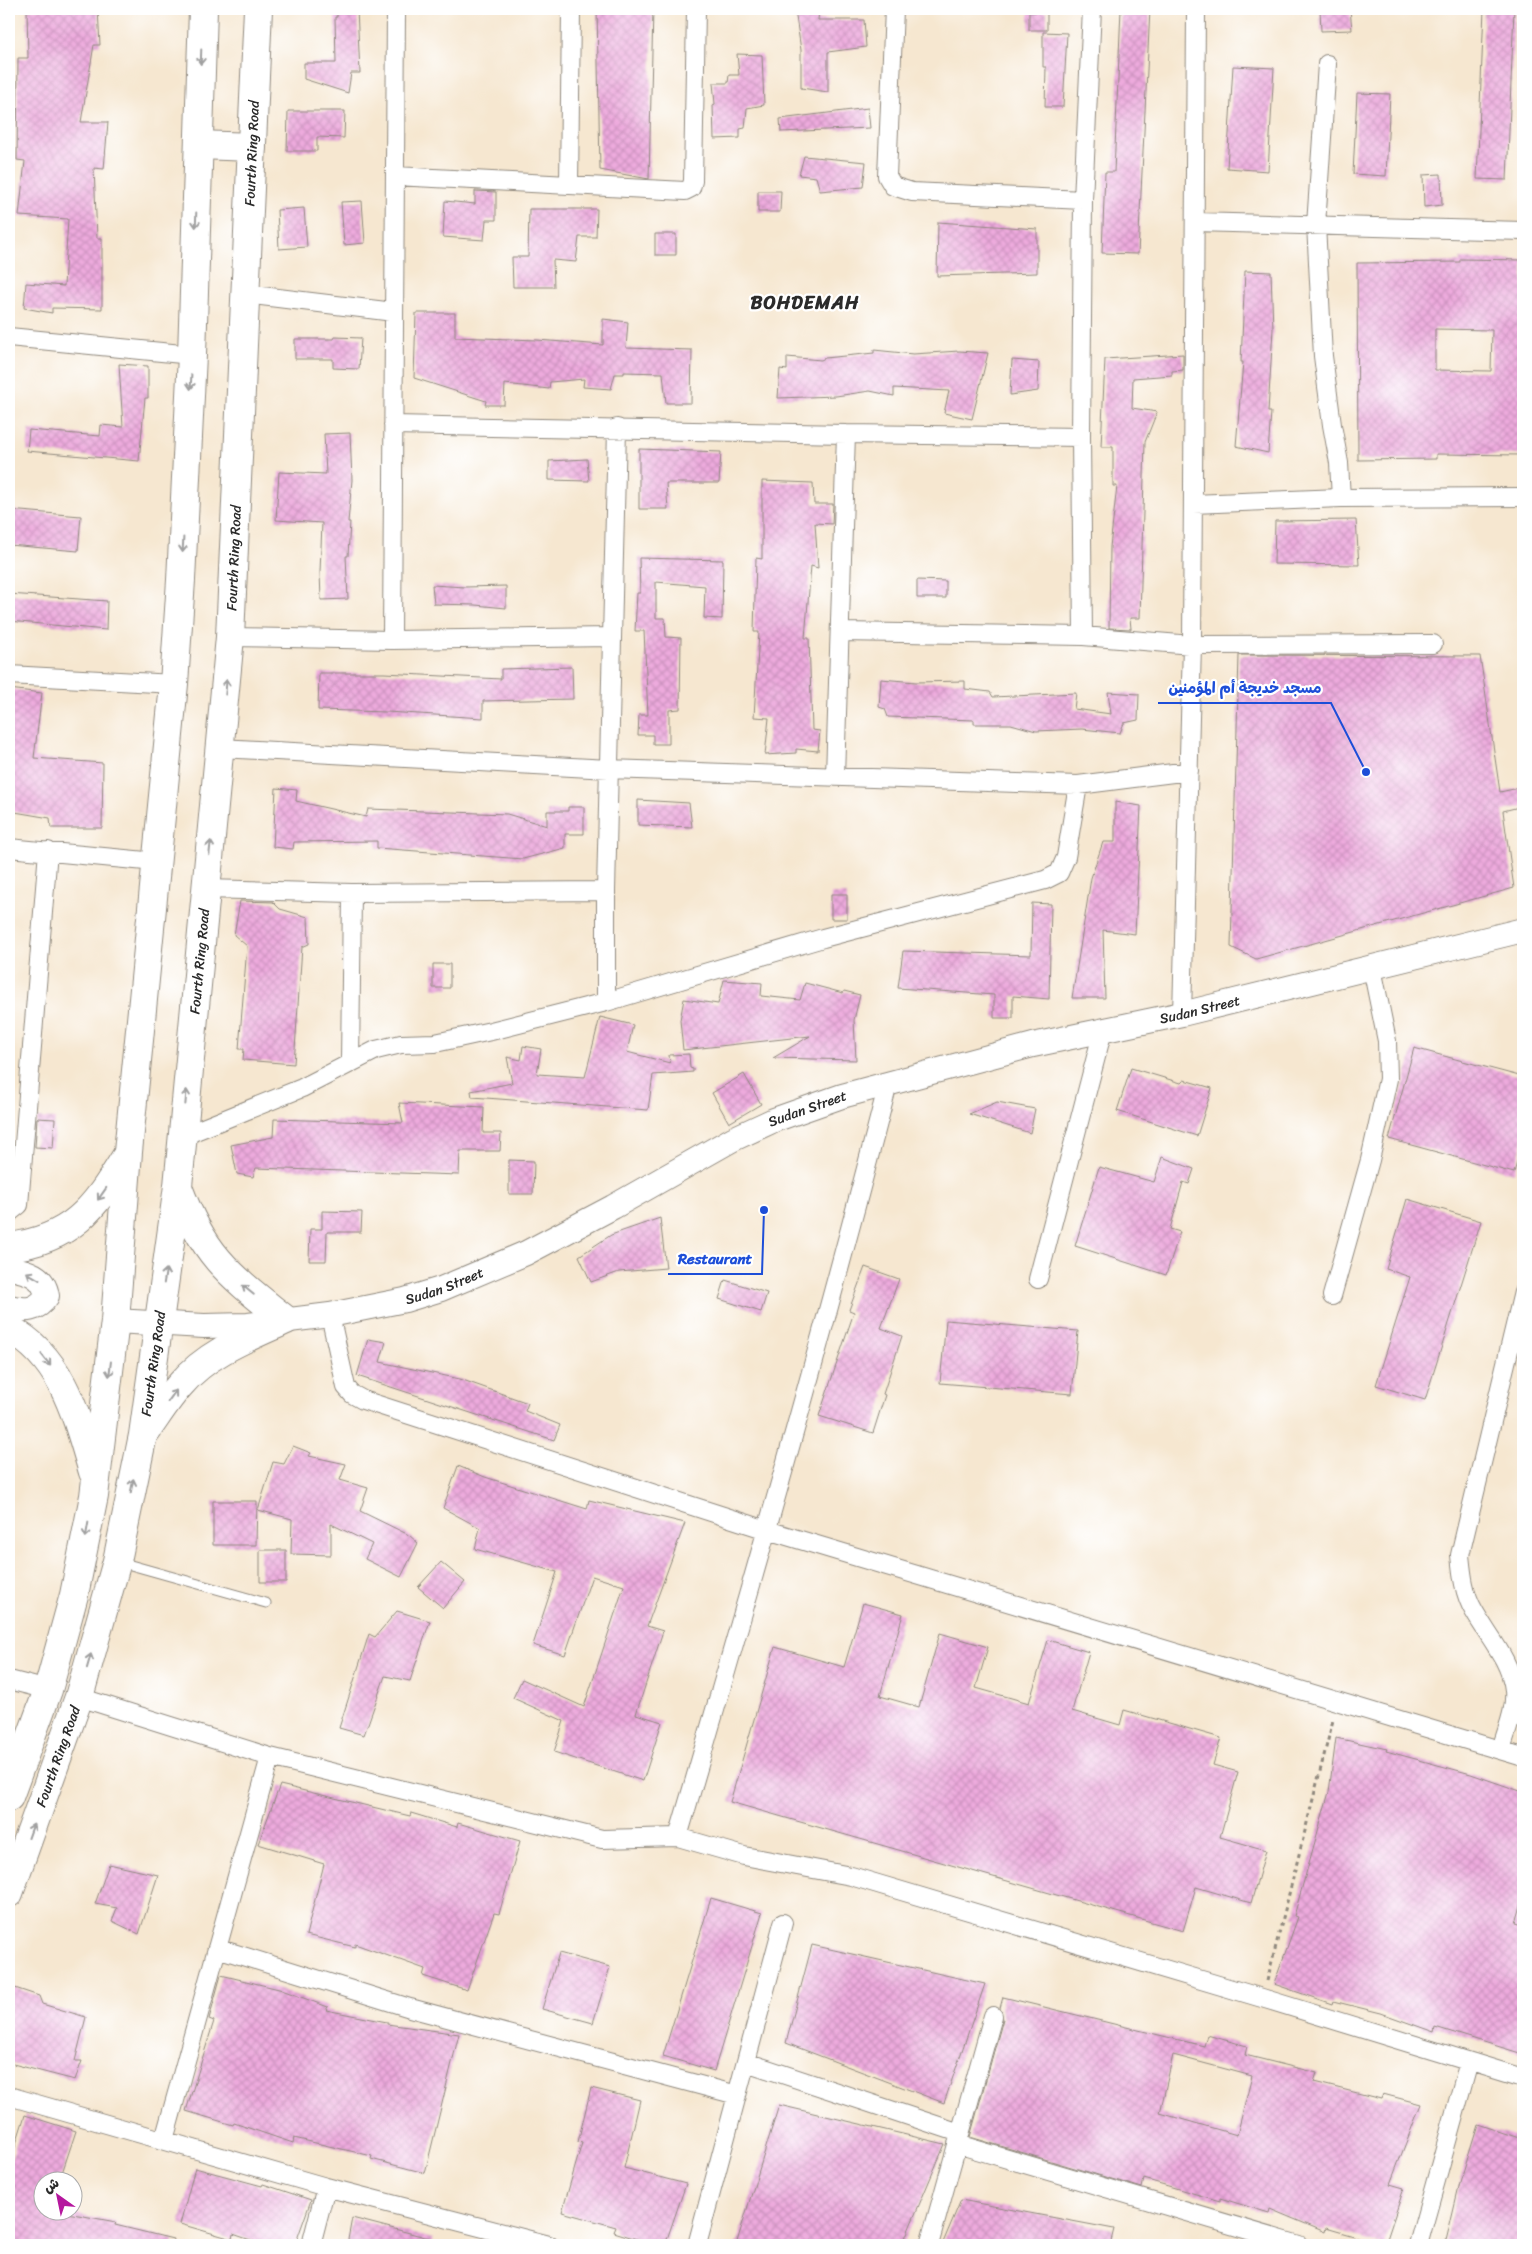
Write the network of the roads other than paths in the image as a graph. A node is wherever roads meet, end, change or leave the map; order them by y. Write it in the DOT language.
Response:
graph roads {
  1 [pos="203,9"];
  2 [pos="258,9"];
  3 [pos="396,9"];
  4 [pos="571,9"];
  5 [pos="696,9"];
  6 [pos="894,9"];
  7 [pos="1092,9"];
  8 [pos="1196,9"];
  9 [pos="1327,64"];
  10 [pos="199,145"];
  11 [pos="252,147"];
  12 [pos="395,176"];
  13 [pos="569,185"];
  14 [pos="1083,200"];
  15 [pos="1195,222"];
  16 [pos="1316,225"];
  17 [pos="1523,231"];
  18 [pos="245,294"];
  19 [pos="394,312"];
  20 [pos="9,337"];
  21 [pos="192,355"];
  22 [pos="393,425"];
  23 [pos="617,428"];
  24 [pos="846,434"];
  25 [pos="1082,437"];
  26 [pos="1523,497"];
  27 [pos="1341,498"];
  28 [pos="1193,504"];
  29 [pos="841,632"];
  30 [pos="1083,636"];
  31 [pos="230,637"];
  32 [pos="611,637"];
  33 [pos="392,640"];
  34 [pos="1433,644"];
  35 [pos="1192,645"];
  36 [pos="9,674"];
  37 [pos="174,684"];
  38 [pos="220,748"];
  39 [pos="609,769"];
  40 [pos="1189,771"];
  41 [pos="835,776"];
  42 [pos="1078,785"];
  43 [pos="9,848"];
  44 [pos="48,852"];
  45 [pos="156,862"];
  46 [pos="206,889"];
  47 [pos="606,891"];
  48 [pos="352,893"];
  49 [pos="1523,930"];
  50 [pos="1372,968"];
  51 [pos="606,1002"];
  52 [pos="1182,1014"];
  53 [pos="1103,1030"];
  54 [pos="350,1063"];
  55 [pos="888,1084"];
  56 [pos="183,1136"];
  57 [pos="128,1152"];
  58 [pos="178,1186"];
  59 [pos="9,1213"];
  60 [pos="9,1247"];
  61 [pos="9,1268"];
  62 [pos="1038,1279"];
  63 [pos="1523,1292"];
  64 [pos="1332,1296"];
  65 [pos="9,1307"];
  66 [pos="330,1315"];
  67 [pos="286,1320"];
  68 [pos="115,1321"];
  69 [pos="157,1324"];
  70 [pos="9,1329"];
  71 [pos="143,1435"];
  72 [pos="95,1480"];
  73 [pos="767,1530"];
  74 [pos="117,1562"];
  75 [pos="266,1603"];
  76 [pos="9,1680"];
  77 [pos="48,1690"];
  78 [pos="79,1697"];
  79 [pos="19,1740"];
  80 [pos="1501,1750"];
  81 [pos="270,1757"];
  82 [pos="1523,1757"];
  83 [pos="9,1797"];
  84 [pos="678,1837"];
  85 [pos="9,1893"];
  86 [pos="783,1923"];
  87 [pos="217,1948"];
  88 [pos="993,2016"];
  89 [pos="746,2062"];
  90 [pos="1469,2062"];
  91 [pos="1523,2078"];
  92 [pos="737,2095"];
  93 [pos="9,2096"];
  94 [pos="958,2139"];
  95 [pos="164,2140"];
  96 [pos="326,2187"];
  97 [pos="311,2245"];
  98 [pos="549,2245"];
  99 [pos="697,2245"];
  100 [pos="929,2245"];
  101 [pos="1299,2245"];
  102 [pos="1418,2245"];
  1 -- 10 [label="main road, one-way"];
  2 -- 11 [label="main road, Fourth Ring Road"];
  3 -- 12 [label="street"];
  4 -- 13 [label="street"];
  5 -- 13 [label="street"];
  6 -- 14 [label="street"];
  7 -- 14 [label="street"];
  8 -- 15 [label="street"];
  9 -- 16 [label="street"];
  10 -- 11 [label="main road"];
  10 -- 21 [label="main road, one-way"];
  11 -- 18 [label="main road, Fourth Ring Road"];
  12 -- 13 [label="street"];
  12 -- 19 [label="street"];
  14 -- 25 [label="street"];
  15 -- 16 [label="street"];
  15 -- 28 [label="street"];
  16 -- 17 [label="street"];
  16 -- 27 [label="street"];
  18 -- 19 [label="street"];
  18 -- 31 [label="main road, Fourth Ring Road"];
  19 -- 22 [label="street"];
  20 -- 21 [label="street"];
  21 -- 37 [label="main road, one-way"];
  22 -- 23 [label="street"];
  22 -- 33 [label="street"];
  23 -- 24 [label="street"];
  23 -- 32 [label="street"];
  24 -- 25 [label="street"];
  24 -- 29 [label="street"];
  25 -- 30 [label="street"];
  26 -- 27 [label="street"];
  27 -- 28 [label="street"];
  28 -- 35 [label="street"];
  29 -- 30 [label="street"];
  29 -- 41 [label="street"];
  30 -- 35 [label="street"];
  31 -- 33 [label="street"];
  38 -- 31 [label="main road, Fourth Ring Road, one-way"];
  32 -- 33 [label="street"];
  32 -- 39 [label="street"];
  34 -- 35 [label="street"];
  35 -- 40 [label="street"];
  36 -- 37 [label="street"];
  37 -- 45 [label="main road"];
  38 -- 39 [label="street"];
  46 -- 38 [label="main road, Fourth Ring Road, one-way"];
  39 -- 41 [label="street"];
  39 -- 47 [label="street"];
  40 -- 42 [label="street"];
  40 -- 52 [label="street"];
  41 -- 42 [label="street"];
  42 -- 51 [label="street"];
  43 -- 44 [label="street"];
  44 -- 45 [label="street"];
  44 -- 59 [label="street"];
  45 -- 57 [label="main road"];
  46 -- 48 [label="street"];
  56 -- 46 [label="main road, Fourth Ring Road, one-way"];
  47 -- 48 [label="street"];
  47 -- 51 [label="street"];
  48 -- 54 [label="street"];
  49 -- 50 [label="main road, Sudan Street"];
  50 -- 52 [label="main road, Sudan Street"];
  50 -- 64 [label="street"];
  51 -- 54 [label="street"];
  52 -- 53 [label="main road, Sudan Street"];
  53 -- 55 [label="main road, Sudan Street"];
  53 -- 62 [label="street"];
  54 -- 56 [label="street"];
  55 -- 66 [label="main road, Sudan Street"];
  55 -- 73 [label="street"];
  56 -- 58 [label="main road, Fourth Ring Road"];
  57 -- 60 [label="main road, one-way"];
  57 -- 68 [label="main road"];
  67 -- 58 [label="main road, one-way"];
  69 -- 58 [label="main road, Fourth Ring Road, one-way"];
  65 -- 61 [label="main road, one-way"];
  63 -- 80 [label="street"];
  66 -- 67 [label="main road, Sudan Street"];
  66 -- 73 [label="street"];
  67 -- 69 [label="main road, Sudan Street"];
  71 -- 67 [label="main road, one-way"];
  68 -- 69 [label="main road, Sudan Street"];
  68 -- 72 [label="main road, one-way"];
  69 -- 71 [label="main road, Fourth Ring Road"];
  70 -- 72 [label="main road, one-way"];
  74 -- 71 [label="main road, Fourth Ring Road, one-way"];
  72 -- 77 [label="main road, one-way"];
  73 -- 80 [label="street"];
  73 -- 84 [label="street"];
  74 -- 75 [label="lane"];
  78 -- 74 [label="main road, Fourth Ring Road, one-way"];
  76 -- 77 [label="street"];
  77 -- 79 [label="main road"];
  78 -- 81 [label="street"];
  85 -- 78 [label="main road, Fourth Ring Road, one-way"];
  79 -- 83 [label="main road"];
  80 -- 82 [label="street"];
  81 -- 84 [label="street"];
  81 -- 87 [label="street"];
  84 -- 90 [label="street"];
  86 -- 89 [label="street"];
  87 -- 92 [label="street"];
  87 -- 95 [label="street"];
  88 -- 94 [label="street"];
  89 -- 92 [label="street"];
  89 -- 94 [label="street"];
  90 -- 91 [label="street"];
  90 -- 102 [label="street"];
  92 -- 99 [label="street"];
  93 -- 95 [label="street"];
  94 -- 100 [label="street"];
  94 -- 101 [label="street"];
  95 -- 96 [label="street"];
  96 -- 97 [label="street"];
  96 -- 98 [label="street"];
}
